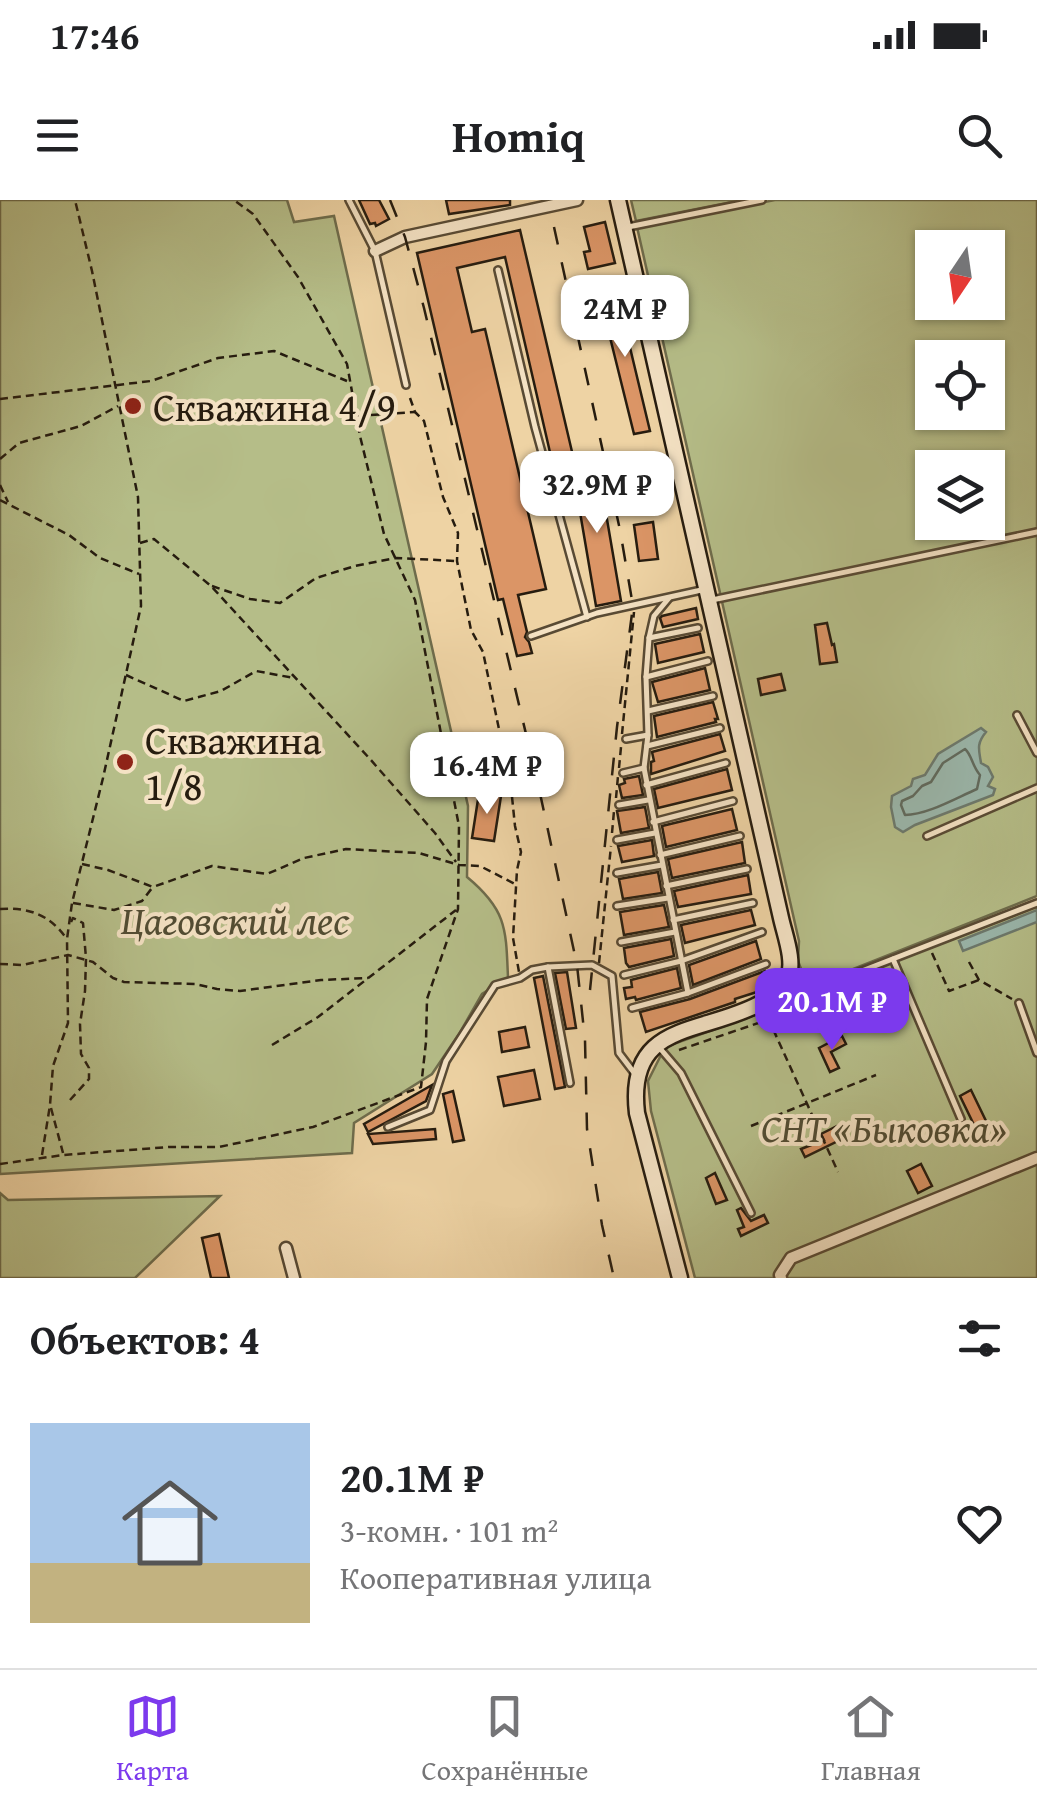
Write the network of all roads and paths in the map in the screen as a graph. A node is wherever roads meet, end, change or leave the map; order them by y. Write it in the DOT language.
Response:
graph roads {
  1 [pos="75,200"];
  2 [pos="234,200"];
  3 [pos="348,200"];
  4 [pos="577,200"];
  5 [pos="618,200"];
  6 [pos="762,200"];
  7 [pos="625,227"];
  8 [pos="374,250"];
  9 [pos="498,270"];
  10 [pos="350,382"];
  11 [pos="115,384"];
  12 [pos="406,385"];
  13 [pos="0,398"];
  14 [pos="410,398"];
  15 [pos="120,406"];
  16 [pos="416,412"];
  17 [pos="356,416"];
  18 [pos="0,458"];
  19 [pos="0,485"];
  20 [pos="0,500"];
  21 [pos="10,505"];
  22 [pos="1037,532"];
  23 [pos="139,543"];
  24 [pos="396,558"];
  25 [pos="457,562"];
  26 [pos="140,574"];
  27 [pos="210,586"];
  28 [pos="708,595"];
  29 [pos="669,598"];
  30 [pos="635,606"];
  31 [pos="586,617"];
  32 [pos="698,628"];
  33 [pos="531,636"];
  34 [pos="649,638"];
  35 [pos="708,661"];
  36 [pos="126,675"];
  37 [pos="646,677"];
  38 [pos="296,678"];
  39 [pos="713,696"];
  40 [pos="648,712"];
  41 [pos="1017,715"];
  42 [pos="720,728"];
  43 [pos="648,735"];
  44 [pos="626,740"];
  45 [pos="647,746"];
  46 [pos="1037,753"];
  47 [pos="726,763"];
  48 [pos="644,768"];
  49 [pos="623,773"];
  50 [pos="646,785"];
  51 [pos="1037,788"];
  52 [pos="648,800"];
  53 [pos="733,801"];
  54 [pos="619,805"];
  55 [pos="653,822"];
  56 [pos="655,833"];
  57 [pos="740,836"];
  58 [pos="927,836"];
  59 [pos="617,840"];
  60 [pos="660,854"];
  61 [pos="81,864"];
  62 [pos="459,865"];
  63 [pos="662,865"];
  64 [pos="747,869"];
  65 [pos="618,873"];
  66 [pos="517,884"];
  67 [pos="666,886"];
  68 [pos="152,887"];
  69 [pos="668,898"];
  70 [pos="72,903"];
  71 [pos="1037,903"];
  72 [pos="753,904"];
  73 [pos="618,906"];
  74 [pos="0,909"];
  75 [pos="458,910"];
  76 [pos="673,920"];
  77 [pos="675,932"];
  78 [pos="762,932"];
  79 [pos="68,936"];
  80 [pos="621,942"];
  81 [pos="929,945"];
  82 [pos="68,955"];
  83 [pos="894,959"];
  84 [pos="86,961"];
  85 [pos="681,961"];
  86 [pos="968,962"];
  87 [pos="0,964"];
  88 [pos="766,964"];
  89 [pos="548,967"];
  90 [pos="599,967"];
  91 [pos="624,975"];
  92 [pos="368,978"];
  93 [pos="520,978"];
  94 [pos="979,980"];
  95 [pos="688,993"];
  96 [pos="778,993"];
  97 [pos="823,1000"];
  98 [pos="1019,1003"];
  99 [pos="632,1008"];
  100 [pos="768,1018"];
  101 [pos="656,1044"];
  102 [pos="272,1046"];
  103 [pos="679,1050"];
  104 [pos="1037,1053"];
  105 [pos="443,1070"];
  106 [pos="876,1075"];
  107 [pos="637,1077"];
  108 [pos="570,1083"];
  109 [pos="421,1088"];
  110 [pos="70,1100"];
  111 [pos="50,1104"];
  112 [pos="806,1104"];
  113 [pos="960,1119"];
  114 [pos="750,1126"];
  115 [pos="388,1127"];
  116 [pos="64,1154"];
  117 [pos="41,1158"];
  118 [pos="1037,1158"];
  119 [pos="0,1164"];
  120 [pos="838,1172"];
  121 [pos="751,1214"];
  122 [pos="286,1248"];
  123 [pos="294,1278"];
  124 [pos="680,1278"];
  125 [pos="781,1278"];
  1 -- 11 [label="path"];
  2 -- 10 [label="path"];
  3 -- 8 [label="lane"];
  4 -- 8 [label="street"];
  5 -- 7 [label="main road"];
  6 -- 7 [label="lane"];
  7 -- 28 [label="main road"];
  8 -- 12 [label="lane"];
  9 -- 31 [label="lane"];
  10 -- 11 [label="path"];
  10 -- 17 [label="path"];
  11 -- 13 [label="path"];
  11 -- 15 [label="path"];
  14 -- 16 [label="path"];
  15 -- 18 [label="path"];
  15 -- 23 [label="path"];
  16 -- 17 [label="path"];
  16 -- 25 [label="path"];
  17 -- 24 [label="path"];
  19 -- 21 [label="path"];
  20 -- 21 [label="path"];
  21 -- 26 [label="path"];
  22 -- 28 [label="lane"];
  23 -- 26 [label="path"];
  23 -- 27 [label="path"];
  24 -- 25 [label="path"];
  24 -- 27 [label="path"];
  24 -- 62 [label="path"];
  25 -- 66 [label="path"];
  26 -- 36 [label="path"];
  27 -- 38 [label="path"];
  28 -- 29 [label="lane"];
  28 -- 96 [label="main road"];
  29 -- 30 [label="lane"];
  29 -- 34 [label="lane"];
  30 -- 31 [label="lane"];
  30 -- 90 [label="path"];
  31 -- 33 [label="lane"];
  32 -- 34 [label="lane"];
  34 -- 37 [label="lane"];
  35 -- 37 [label="lane"];
  36 -- 38 [label="path"];
  36 -- 61 [label="path"];
  37 -- 40 [label="lane"];
  38 -- 62 [label="path"];
  39 -- 40 [label="lane"];
  40 -- 43 [label="lane"];
  41 -- 46 [label="lane"];
  42 -- 45 [label="lane"];
  43 -- 44 [label="lane"];
  43 -- 45 [label="lane"];
  45 -- 48 [label="lane"];
  47 -- 50 [label="lane"];
  48 -- 49 [label="lane"];
  48 -- 50 [label="lane"];
  50 -- 52 [label="lane"];
  51 -- 58 [label="lane"];
  52 -- 54 [label="lane"];
  52 -- 55 [label="lane"];
  53 -- 55 [label="lane"];
  55 -- 56 [label="lane"];
  56 -- 59 [label="lane"];
  56 -- 60 [label="lane"];
  57 -- 60 [label="lane"];
  60 -- 63 [label="lane"];
  61 -- 68 [label="path"];
  61 -- 70 [label="path"];
  62 -- 66 [label="path"];
  62 -- 68 [label="path"];
  62 -- 75 [label="path"];
  63 -- 65 [label="lane"];
  63 -- 67 [label="lane"];
  64 -- 67 [label="lane"];
  66 -- 93 [label="path"];
  67 -- 69 [label="lane"];
  68 -- 70 [label="path"];
  69 -- 73 [label="lane"];
  69 -- 76 [label="lane"];
  70 -- 79 [label="path"];
  71 -- 81 [label="lane"];
  72 -- 76 [label="lane"];
  74 -- 79 [label="path"];
  75 -- 92 [label="path"];
  75 -- 109 [label="path"];
  76 -- 77 [label="lane"];
  77 -- 80 [label="lane"];
  77 -- 85 [label="lane"];
  78 -- 85 [label="lane"];
  79 -- 82 [label="path"];
  79 -- 84 [label="path"];
  81 -- 83 [label="lane"];
  81 -- 94 [label="path"];
  82 -- 84 [label="path"];
  82 -- 87 [label="path"];
  82 -- 111 [label="path"];
  83 -- 96 [label="lane"];
  83 -- 113 [label="lane"];
  84 -- 92 [label="path"];
  84 -- 110 [label="path"];
  85 -- 91 [label="lane"];
  85 -- 95 [label="lane"];
  86 -- 94 [label="path"];
  88 -- 95 [label="lane"];
  89 -- 90 [label="lane"];
  89 -- 93 [label="lane"];
  89 -- 108 [label="lane"];
  90 -- 107 [label="lane"];
  92 -- 102 [label="path"];
  93 -- 105 [label="lane"];
  94 -- 98 [label="path"];
  95 -- 99 [label="lane"];
  96 -- 101 [label="main road"];
  97 -- 100 [label="path"];
  98 -- 104 [label="lane"];
  100 -- 103 [label="path"];
  100 -- 112 [label="path"];
  101 -- 107 [label="main road"];
  101 -- 121 [label="lane"];
  105 -- 109 [label="path"];
  105 -- 115 [label="lane"];
  106 -- 112 [label="path"];
  107 -- 124 [label="main road"];
  109 -- 116 [label="path"];
  111 -- 116 [label="path"];
  111 -- 117 [label="path"];
  112 -- 114 [label="path"];
  112 -- 120 [label="path"];
  116 -- 117 [label="path"];
  117 -- 119 [label="path"];
  118 -- 125 [label="street"];
  122 -- 123 [label="street"];
}
